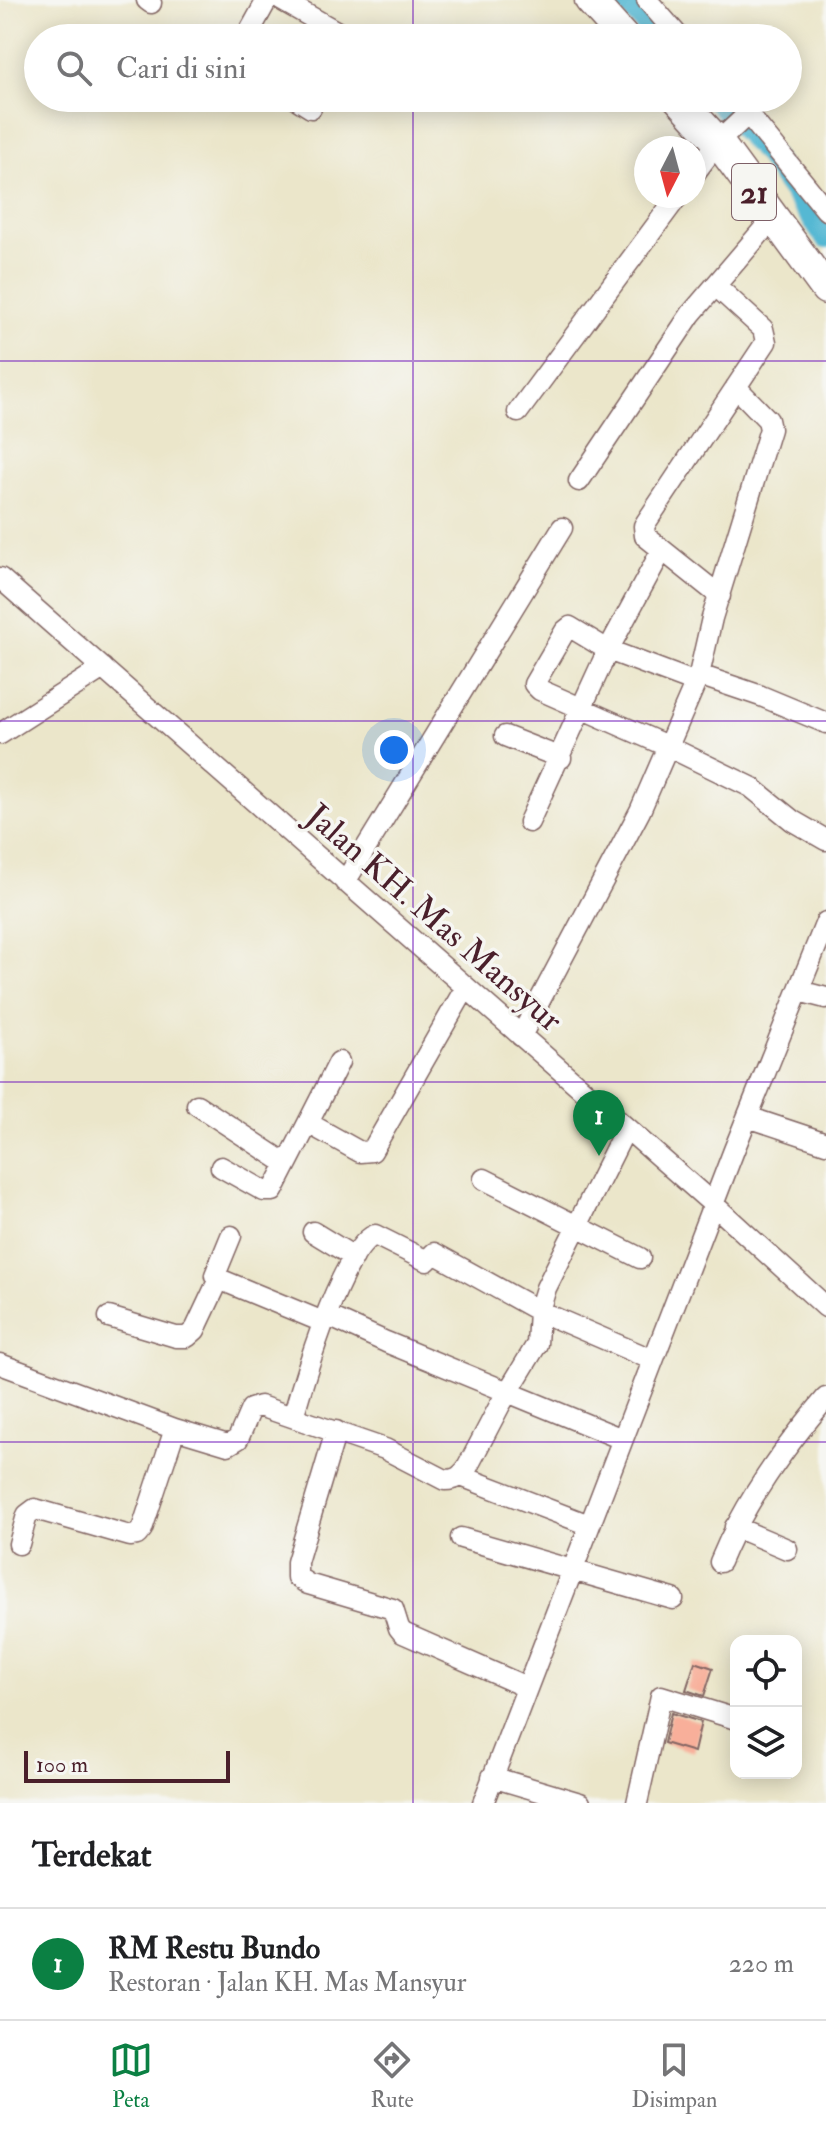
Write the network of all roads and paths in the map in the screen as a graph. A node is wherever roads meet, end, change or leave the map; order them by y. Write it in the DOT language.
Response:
graph roads {
  1 [pos="267,0"];
  2 [pos="281,0"];
  3 [pos="590,0"];
  4 [pos="648,1"];
  5 [pos="254,24"];
  6 [pos="323,24"];
  7 [pos="611,24"];
  8 [pos="668,24"];
  9 [pos="712,112"];
  10 [pos="734,121"];
  11 [pos="706,158"];
  12 [pos="669,208"];
  13 [pos="826,210"];
  14 [pos="773,218"];
  15 [pos="716,286"];
  16 [pos="826,289"];
  17 [pos="736,387"];
  18 [pos="518,412"];
  19 [pos="579,481"];
  20 [pos="562,528"];
  21 [pos="662,550"];
  22 [pos="0,578"];
  23 [pos="720,596"];
  24 [pos="608,650"];
  25 [pos="103,668"];
  26 [pos="698,679"];
  27 [pos="581,708"];
  28 [pos="826,723"];
  29 [pos="0,734"];
  30 [pos="505,736"];
  31 [pos="669,747"];
  32 [pos="561,758"];
  33 [pos="529,822"];
  34 [pos="826,840"];
  35 [pos="345,882"];
  36 [pos="826,922"];
  37 [pos="466,987"];
  38 [pos="799,991"];
  39 [pos="826,998"];
  40 [pos="521,1036"];
  41 [pos="339,1062"];
  42 [pos="197,1105"];
  43 [pos="748,1117"];
  44 [pos="308,1123"];
  45 [pos="626,1128"];
  46 [pos="826,1143"];
  47 [pos="287,1164"];
  48 [pos="221,1167"];
  49 [pos="484,1179"];
  50 [pos="713,1204"];
  51 [pos="576,1225"];
  52 [pos="313,1232"];
  53 [pos="231,1236"];
  54 [pos="354,1257"];
  55 [pos="640,1258"];
  56 [pos="219,1279"];
  57 [pos="826,1307"];
  58 [pos="539,1311"];
  59 [pos="109,1317"];
  60 [pos="324,1318"];
  61 [pos="653,1360"];
  62 [pos="0,1364"];
  63 [pos="508,1392"];
  64 [pos="826,1398"];
  65 [pos="293,1417"];
  66 [pos="175,1429"];
  67 [pos="336,1431"];
  68 [pos="622,1439"];
  69 [pos="461,1476"];
  70 [pos="589,1525"];
  71 [pos="735,1527"];
  72 [pos="461,1538"];
  73 [pos="19,1544"];
  74 [pos="787,1549"];
  75 [pos="720,1562"];
  76 [pos="574,1570"];
  77 [pos="673,1599"];
  78 [pos="526,1687"];
  79 [pos="730,1717"];
  80 [pos="492,1777"];
  81 [pos="483,1803"];
  82 [pos="580,1803"];
  83 [pos="637,1803"];
  1 -- 5 [label="street"];
  2 -- 6 [label="street"];
  3 -- 7 [label="highway"];
  4 -- 8 [label="street"];
  9 -- 10 [label="highway, 21"];
  10 -- 11 [label="street"];
  10 -- 13 [label="street"];
  10 -- 14 [label="highway, 21"];
  12 -- 18 [label="street"];
  14 -- 15 [label="street"];
  14 -- 16 [label="highway, 21"];
  15 -- 17 [label="street"];
  15 -- 19 [label="street"];
  17 -- 21 [label="street"];
  17 -- 23 [label="street"];
  20 -- 35 [label="street"];
  21 -- 23 [label="street"];
  21 -- 24 [label="street"];
  22 -- 25 [label="street, Jalan KH. Mas Mansyur"];
  23 -- 26 [label="street"];
  24 -- 26 [label="street"];
  24 -- 27 [label="street"];
  24 -- 27 [label="street"];
  25 -- 29 [label="street"];
  25 -- 35 [label="street, Jalan KH. Mas Mansyur"];
  26 -- 28 [label="street"];
  26 -- 31 [label="street"];
  27 -- 31 [label="street"];
  27 -- 32 [label="street"];
  30 -- 32 [label="street"];
  31 -- 34 [label="street"];
  31 -- 40 [label="street"];
  32 -- 33 [label="street"];
  35 -- 37 [label="street, Jalan KH. Mas Mansyur"];
  36 -- 38 [label="street"];
  37 -- 40 [label="street, Jalan KH. Mas Mansyur"];
  37 -- 44 [label="street"];
  38 -- 39 [label="street"];
  38 -- 43 [label="street"];
  40 -- 45 [label="street, Jalan KH. Mas Mansyur"];
  41 -- 44 [label="street"];
  42 -- 47 [label="street"];
  43 -- 46 [label="street"];
  43 -- 50 [label="street"];
  44 -- 47 [label="street"];
  45 -- 50 [label="street, Jalan KH. Mas Mansyur"];
  45 -- 51 [label="street"];
  47 -- 48 [label="street"];
  49 -- 51 [label="street"];
  50 -- 57 [label="street, Jalan KH. Mas Mansyur"];
  50 -- 61 [label="street"];
  51 -- 55 [label="street"];
  51 -- 58 [label="street"];
  52 -- 54 [label="street"];
  53 -- 56 [label="street"];
  54 -- 58 [label="street"];
  54 -- 60 [label="street"];
  56 -- 59 [label="street"];
  56 -- 60 [label="street"];
  58 -- 61 [label="street"];
  58 -- 63 [label="street"];
  60 -- 63 [label="street"];
  60 -- 65 [label="street"];
  61 -- 68 [label="street"];
  62 -- 66 [label="street"];
  63 -- 68 [label="street"];
  63 -- 69 [label="street"];
  64 -- 71 [label="street"];
  65 -- 66 [label="street"];
  65 -- 67 [label="street"];
  66 -- 73 [label="street"];
  67 -- 69 [label="street"];
  67 -- 78 [label="street"];
  68 -- 70 [label="street"];
  69 -- 70 [label="street"];
  70 -- 76 [label="street"];
  71 -- 74 [label="street"];
  71 -- 75 [label="street"];
  72 -- 76 [label="street"];
  76 -- 77 [label="street"];
  76 -- 78 [label="street"];
  78 -- 80 [label="street"];
  79 -- 83 [label="street"];
  80 -- 81 [label="street"];
  80 -- 82 [label="street"];
}
